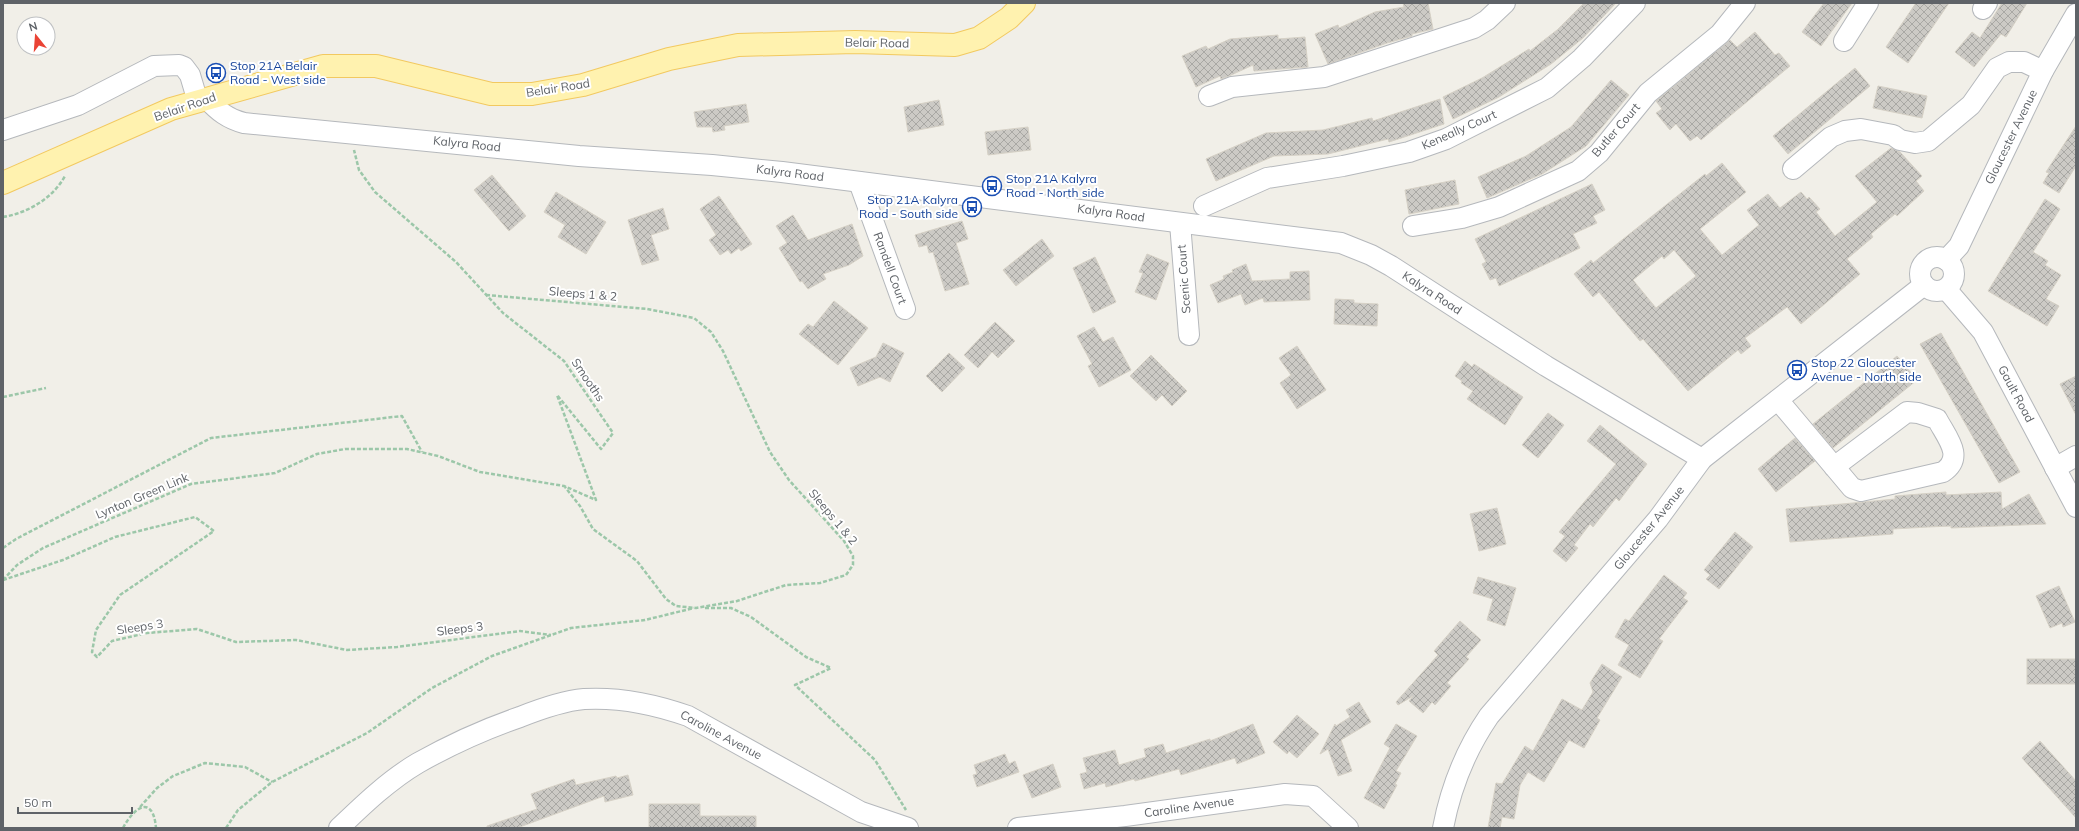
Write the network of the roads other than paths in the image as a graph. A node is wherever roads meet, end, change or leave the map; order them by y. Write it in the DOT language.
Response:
graph roads {
  1 [pos="1024,3"];
  2 [pos="1505,3"];
  3 [pos="1634,3"];
  4 [pos="1745,3"];
  5 [pos="1868,3"];
  6 [pos="2076,14"];
  7 [pos="1844,41"];
  8 [pos="2043,71"];
  9 [pos="1209,96"];
  10 [pos="202,100"];
  11 [pos="3,130"];
  12 [pos="1793,169"];
  13 [pos="859,182"];
  14 [pos="3,183"];
  15 [pos="1204,206"];
  16 [pos="1180,223"];
  17 [pos="1413,226"];
  18 [pos="1946,260"];
  19 [pos="1924,285"];
  20 [pos="1946,288"];
  21 [pos="905,309"];
  22 [pos="1189,336"];
  23 [pos="1778,400"];
  24 [pos="2076,456"];
  25 [pos="1702,459"];
  26 [pos="1834,467"];
  27 [pos="2055,468"];
  28 [pos="2076,507"];
  29 [pos="1127,822"];
  30 [pos="338,828"];
  31 [pos="906,828"];
  32 [pos="1018,828"];
  33 [pos="1348,828"];
  34 [pos="1443,828"];
  1 -- 10 [label="main road, Belair Road"];
  2 -- 9 [label="street"];
  3 -- 15 [label="street, Keneally Court"];
  4 -- 17 [label="street, Butler Court"];
  5 -- 7 [label="street"];
  6 -- 8 [label="street, Gloucester Avenue"];
  8 -- 12 [label="street"];
  8 -- 18 [label="street, Gloucester Avenue"];
  10 -- 11 [label="street"];
  10 -- 13 [label="street, Kalyra Road"];
  10 -- 14 [label="main road, Belair Road"];
  13 -- 16 [label="street, Kalyra Road"];
  13 -- 21 [label="street, Randell Court"];
  16 -- 22 [label="street, Scenic Court"];
  16 -- 25 [label="street, Kalyra Road"];
  18 -- 19 [label="street"];
  18 -- 20 [label="street"];
  19 -- 20 [label="street"];
  19 -- 23 [label="street, Gloucester Avenue"];
  20 -- 27 [label="street, Gault Road"];
  23 -- 25 [label="street, Gloucester Avenue"];
  23 -- 26 [label="street"];
  24 -- 27 [label="street"];
  25 -- 34 [label="street, Gloucester Avenue"];
  26 -- 26 [label="street"];
  27 -- 28 [label="street, Gault Road"];
  29 -- 32 [label="street, Caroline Avenue"];
  29 -- 33 [label="street, Caroline Avenue"];
  30 -- 31 [label="street, Caroline Avenue"];
}
